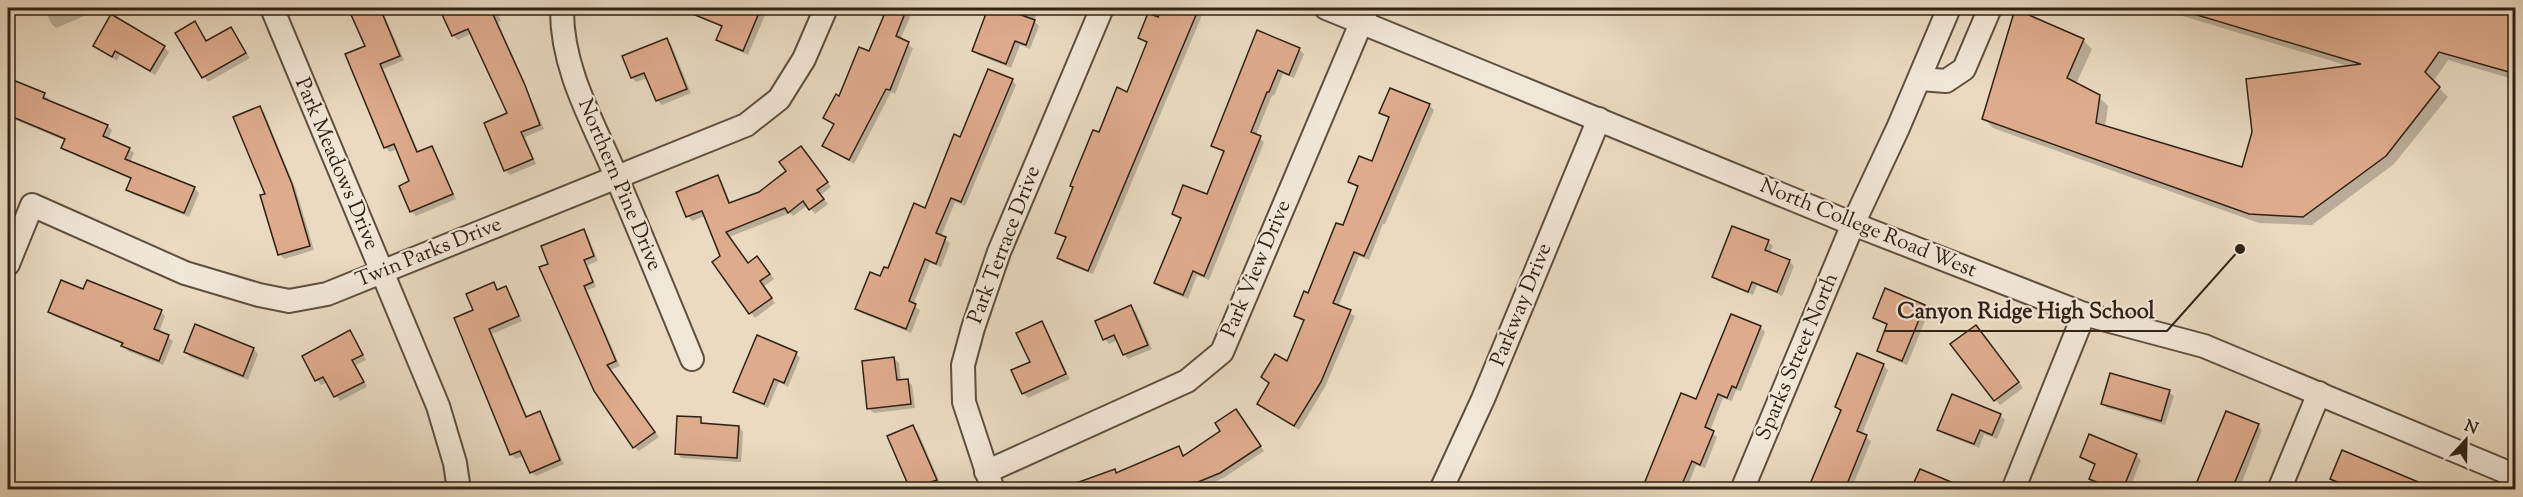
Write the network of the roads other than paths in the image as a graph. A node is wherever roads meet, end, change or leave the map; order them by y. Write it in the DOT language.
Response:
graph roads {
  1 [pos="272,8"];
  2 [pos="562,8"];
  3 [pos="826,8"];
  4 [pos="1102,8"];
  5 [pos="1326,8"];
  6 [pos="1949,8"];
  7 [pos="1990,8"];
  8 [pos="1365,15"];
  9 [pos="1920,79"];
  10 [pos="1599,119"];
  11 [pos="617,178"];
  12 [pos="1853,224"];
  13 [pos="8,264"];
  14 [pos="381,272"];
  15 [pos="2084,314"];
  16 [pos="692,359"];
  17 [pos="2319,393"];
  18 [pos="2516,476"];
  19 [pos="989,481"];
  20 [pos="459,489"];
  21 [pos="1441,489"];
  22 [pos="1742,489"];
  23 [pos="2013,489"];
  24 [pos="2279,489"];
  1 -- 14 [label="street, Park Meadows Drive"];
  2 -- 11 [label="street, Northern Pine Drive"];
  3 -- 11 [label="street, Twin Parks Drive"];
  4 -- 19 [label="street, Park Terrace Drive"];
  5 -- 8 [label="street, North College Road West"];
  6 -- 9 [label="street, Sparks Street North"];
  7 -- 9 [label="street"];
  8 -- 10 [label="street, North College Road West"];
  8 -- 19 [label="street, Park View Drive"];
  9 -- 12 [label="street, Sparks Street North"];
  10 -- 12 [label="street, North College Road West"];
  10 -- 21 [label="street, Parkway Drive"];
  11 -- 14 [label="street, Twin Parks Drive"];
  11 -- 16 [label="street, Northern Pine Drive"];
  12 -- 15 [label="street, North College Road West"];
  12 -- 22 [label="street, Sparks Street North"];
  13 -- 14 [label="street, Twin Parks Drive"];
  14 -- 20 [label="street, Park Meadows Drive"];
  15 -- 17 [label="street, North College Road West"];
  15 -- 23 [label="street"];
  17 -- 18 [label="street, North College Road West"];
  17 -- 24 [label="street"];
}
